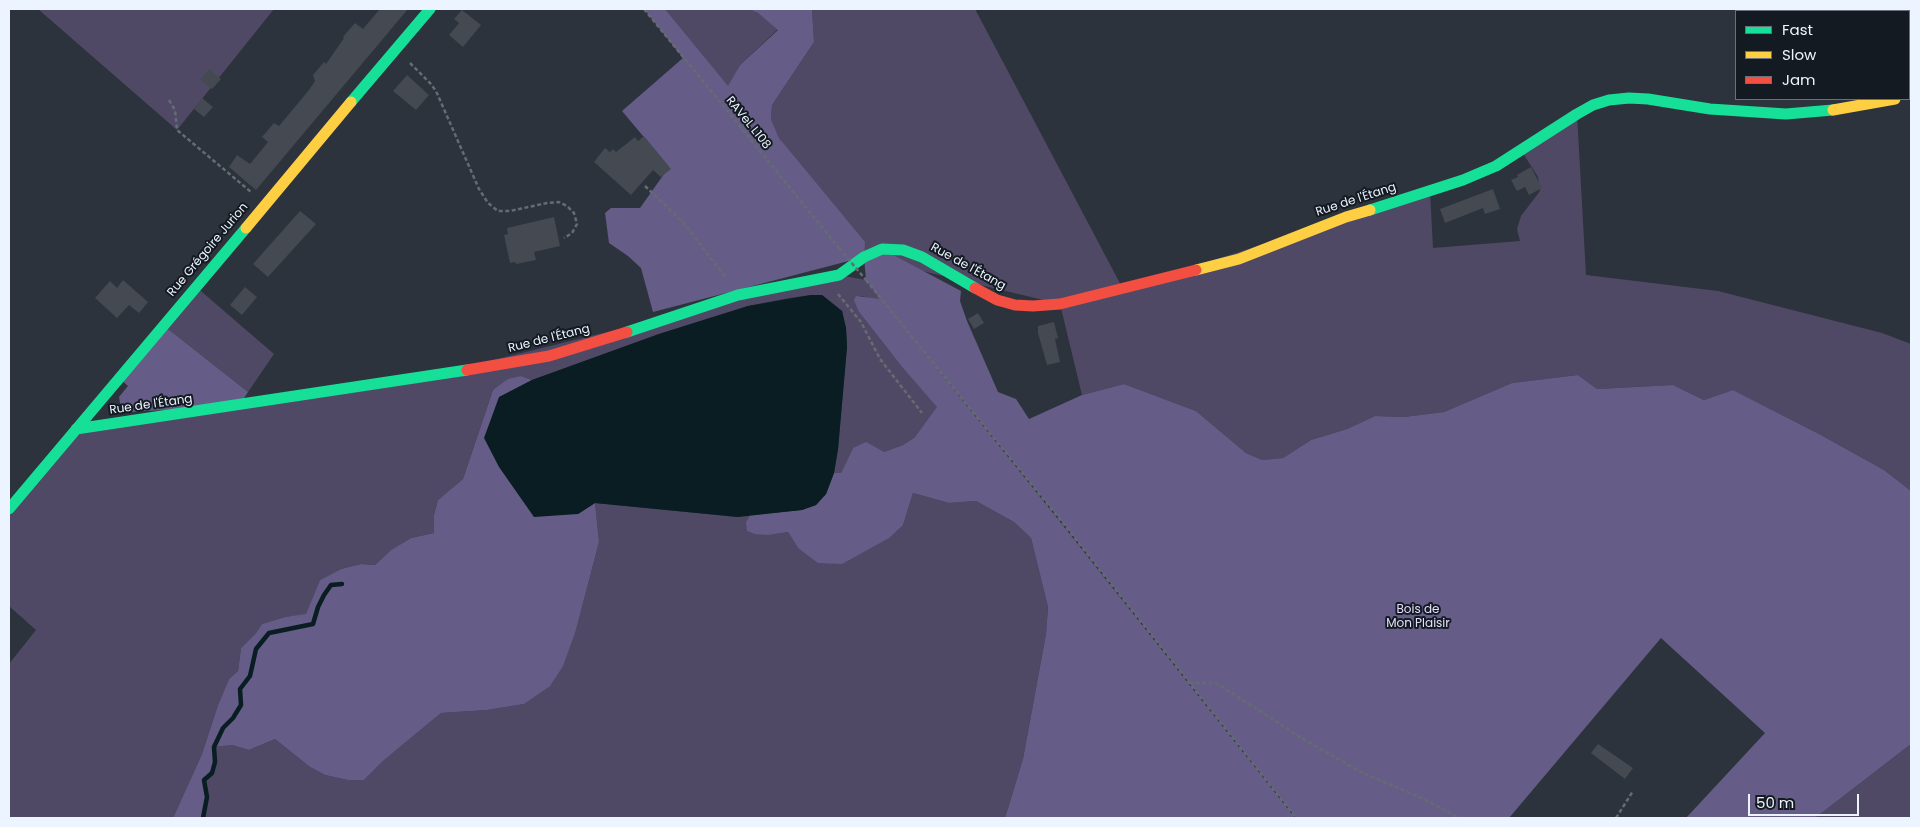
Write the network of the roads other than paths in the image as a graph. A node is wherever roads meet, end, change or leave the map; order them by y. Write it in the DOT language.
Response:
graph roads {
  1 [pos="430,9"];
  2 [pos="1890,100"];
  3 [pos="76,428"];
  4 [pos="9,509"];
  1 -- 3 [label="street, Rue Grégoire Jurion"];
  2 -- 3 [label="street, Rue de l'Étang"];
  3 -- 4 [label="street, Rue Grégoire Jurion"];
}
